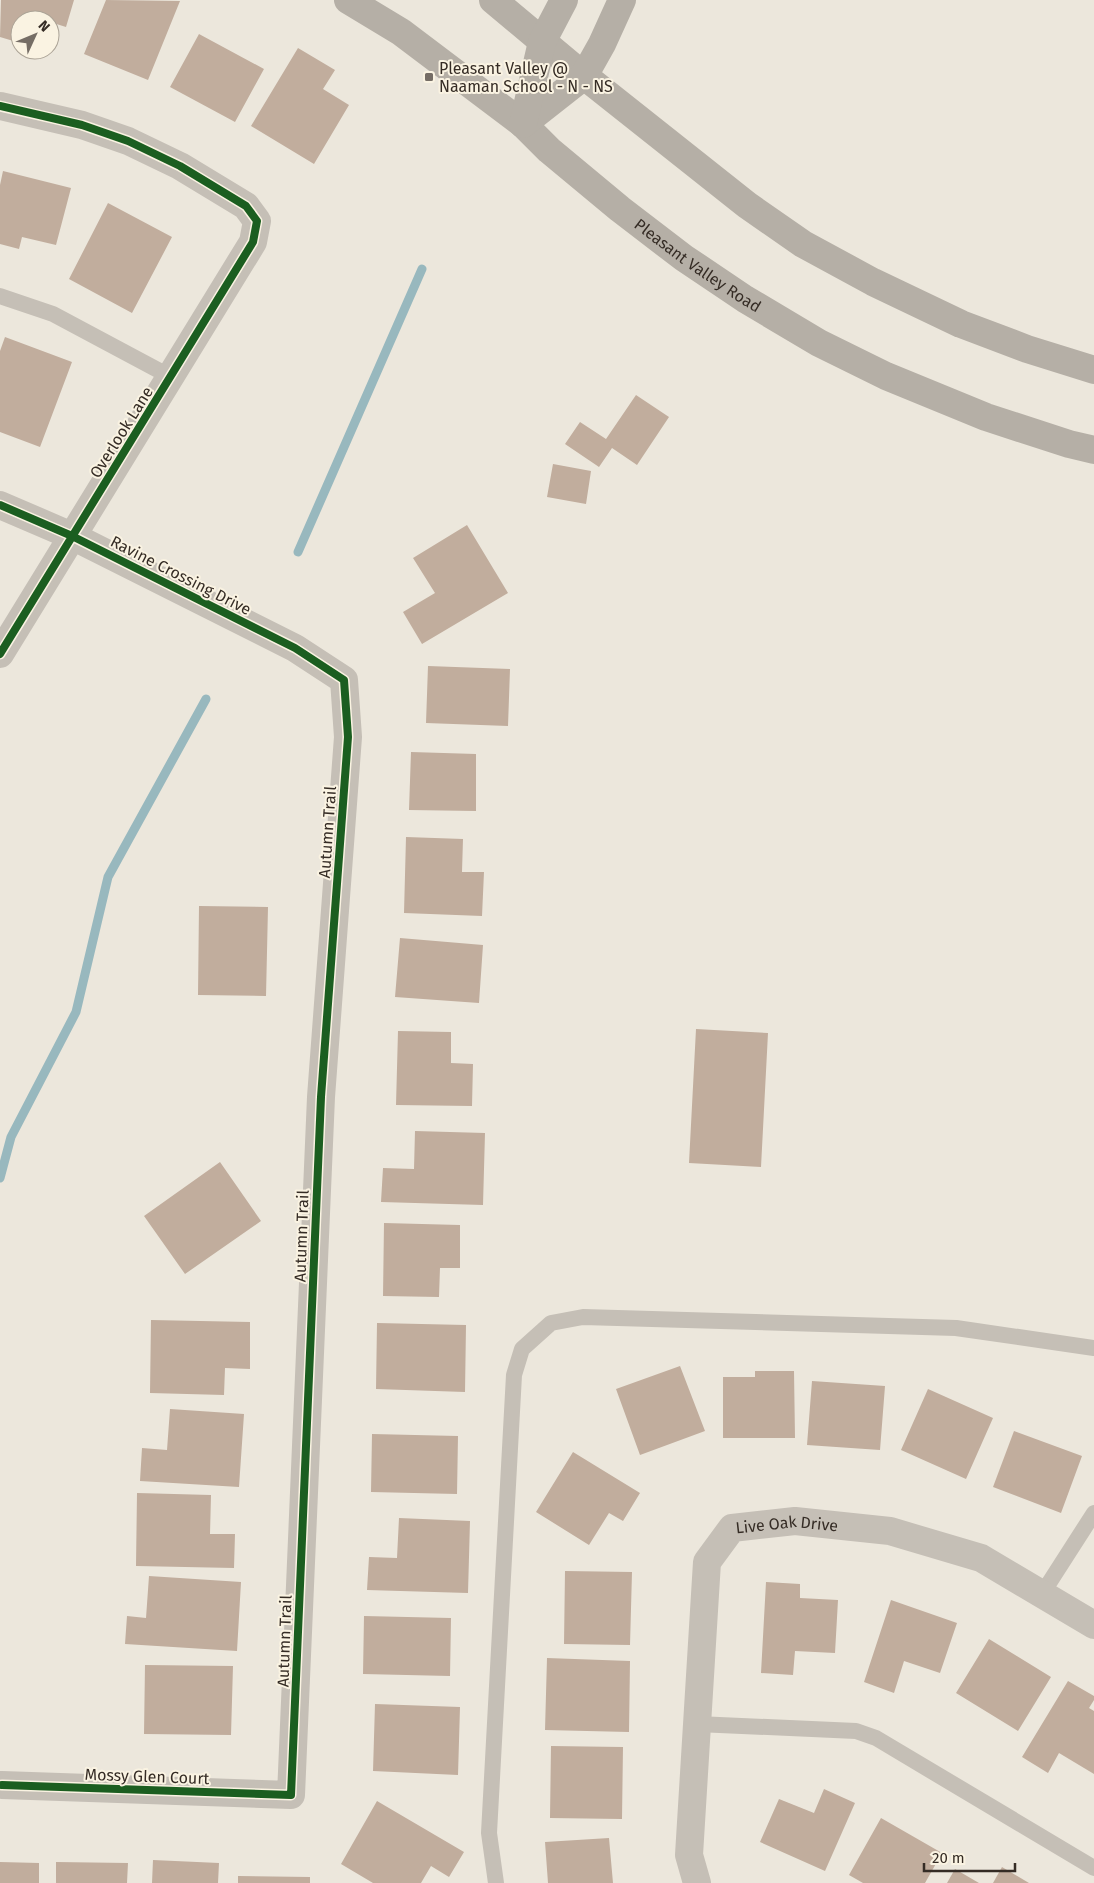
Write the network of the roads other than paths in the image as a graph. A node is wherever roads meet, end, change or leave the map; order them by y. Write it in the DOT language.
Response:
graph roads {
  1 [pos="348,0"];
  2 [pos="493,0"];
  3 [pos="564,0"];
  4 [pos="622,0"];
  5 [pos="542,42"];
  6 [pos="584,76"];
  7 [pos="0,106"];
  8 [pos="523,124"];
  9 [pos="0,296"];
  10 [pos="1094,370"];
  11 [pos="171,377"];
  12 [pos="1094,450"];
  13 [pos="0,505"];
  14 [pos="72,536"];
  15 [pos="0,654"];
  16 [pos="344,680"];
  17 [pos="1094,1348"];
  18 [pos="1094,1513"];
  19 [pos="1042,1594"];
  20 [pos="1094,1625"];
  21 [pos="697,1724"];
  22 [pos="2,1785"];
  23 [pos="291,1795"];
  24 [pos="1094,1868"];
  25 [pos="496,1883"];
  26 [pos="697,1883"];
  1 -- 8 [label="main road, Pleasant Valley Road"];
  2 -- 5 [label="main road"];
  3 -- 5 [label="main road"];
  4 -- 6 [label="main road"];
  5 -- 6 [label="main road"];
  5 -- 8 [label="main road"];
  6 -- 8 [label="main road"];
  6 -- 10 [label="main road"];
  7 -- 11 [label="street, Overlook Lane"];
  8 -- 12 [label="main road, Pleasant Valley Road"];
  9 -- 11 [label="lane"];
  11 -- 14 [label="street, Overlook Lane"];
  13 -- 14 [label="street, Ravine Crossing Drive"];
  14 -- 15 [label="street, Overlook Lane"];
  14 -- 16 [label="street, Ravine Crossing Drive"];
  16 -- 23 [label="street, Autumn Trail"];
  17 -- 25 [label="lane"];
  18 -- 19 [label="lane"];
  19 -- 20 [label="street, Live Oak Drive"];
  19 -- 21 [label="street, Live Oak Drive"];
  21 -- 24 [label="lane"];
  21 -- 26 [label="street, Live Oak Drive"];
  22 -- 23 [label="street, Mossy Glen Court"];
}
